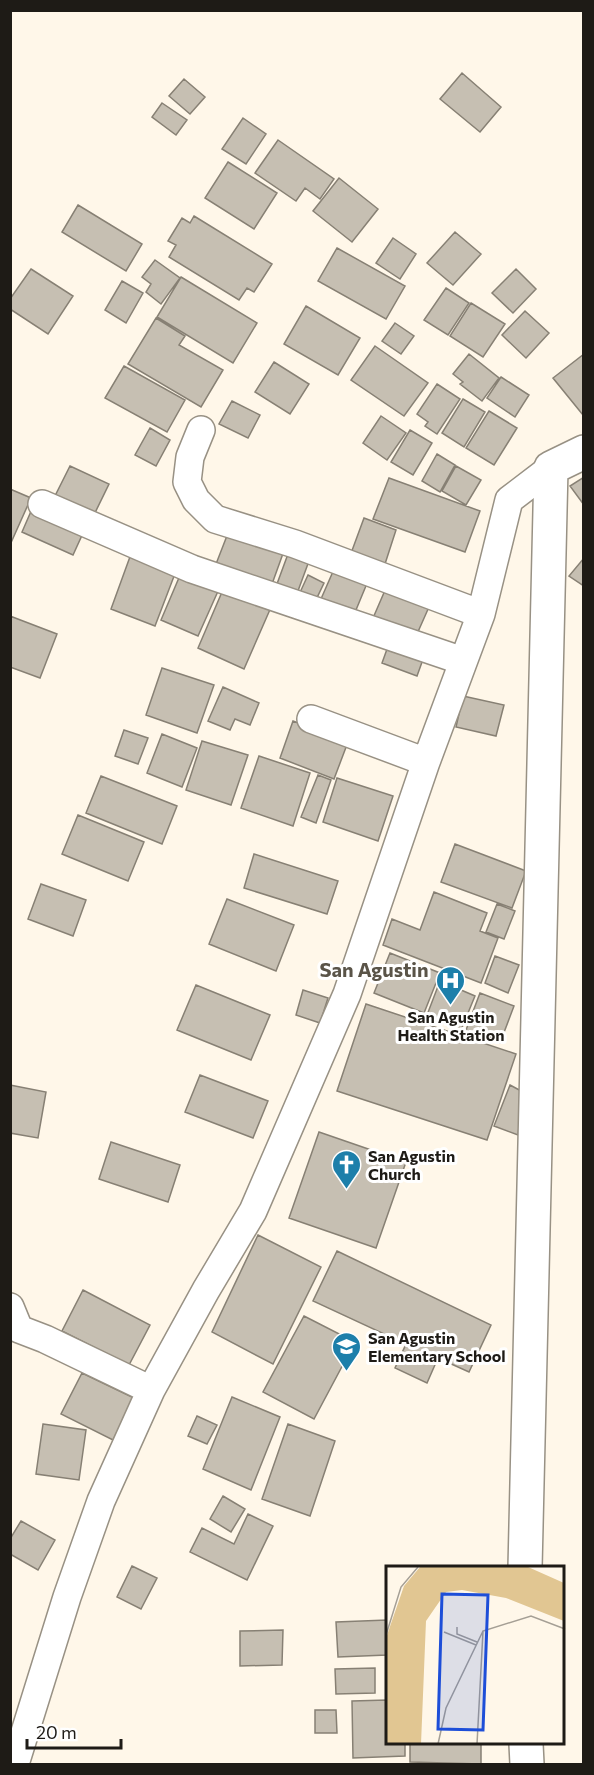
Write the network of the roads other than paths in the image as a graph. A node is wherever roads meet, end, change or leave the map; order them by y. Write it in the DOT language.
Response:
graph roads {
  1 [pos="201,430"];
  2 [pos="584,452"];
  3 [pos="551,468"];
  4 [pos="42,504"];
  5 [pos="481,614"];
  6 [pos="463,661"];
  7 [pos="310,719"];
  8 [pos="426,762"];
  9 [pos="10,1307"];
  10 [pos="151,1390"];
  11 [pos="525,1566"];
  12 [pos="526,1745"];
  13 [pos="15,1764"];
  14 [pos="527,1764"];
  1 -- 5 [label="street"];
  2 -- 3 [label="main road"];
  3 -- 5 [label="street"];
  3 -- 11 [label="main road"];
  4 -- 6 [label="street"];
  5 -- 6 [label="street"];
  6 -- 8 [label="street"];
  7 -- 8 [label="street"];
  8 -- 10 [label="street"];
  9 -- 10 [label="street"];
  10 -- 13 [label="street"];
  12 -- 14 [label="main road"];
}
